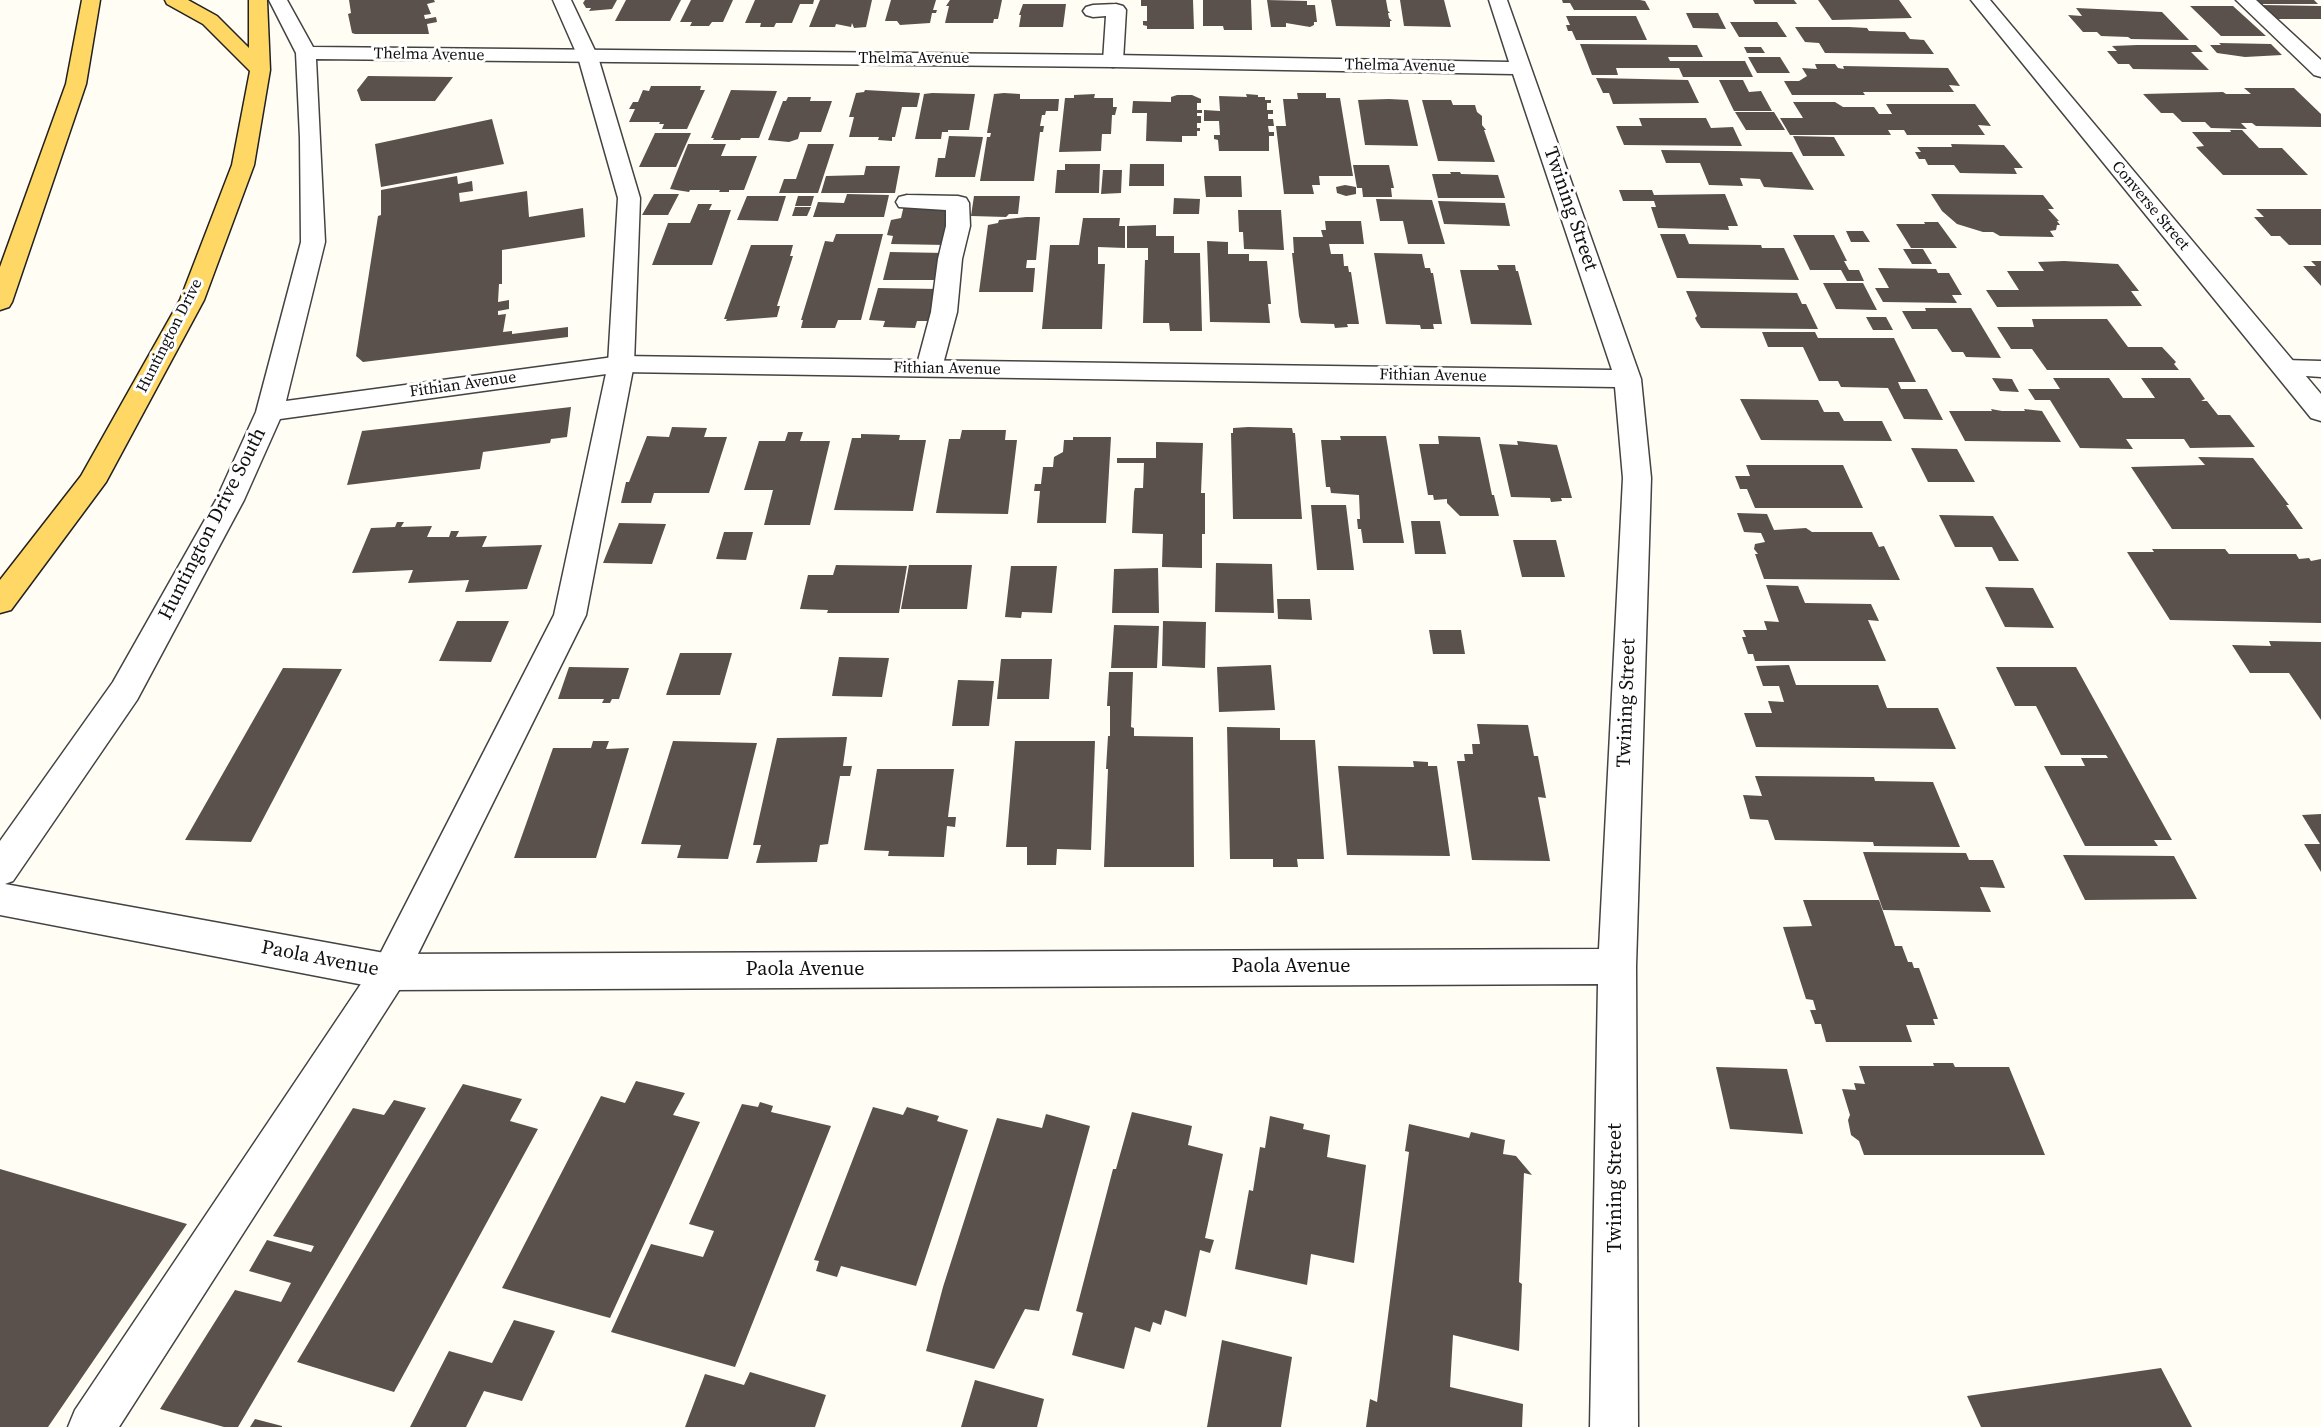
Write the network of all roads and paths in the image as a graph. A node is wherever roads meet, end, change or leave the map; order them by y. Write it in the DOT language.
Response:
graph roads {
  1 [pos="91,0"];
  2 [pos="174,0"];
  3 [pos="258,0"];
  4 [pos="278,0"];
  5 [pos="562,0"];
  6 [pos="1498,0"];
  7 [pos="1980,0"];
  8 [pos="2245,0"];
  9 [pos="1093,11"];
  10 [pos="306,53"];
  11 [pos="588,57"];
  12 [pos="1113,61"];
  13 [pos="1523,68"];
  14 [pos="260,70"];
  15 [pos="2321,71"];
  16 [pos="907,202"];
  17 [pos="34,209"];
  18 [pos="0,259"];
  19 [pos="0,302"];
  20 [pos="621,364"];
  21 [pos="929,368"];
  22 [pos="2285,368"];
  23 [pos="2321,369"];
  24 [pos="1628,380"];
  25 [pos="270,412"];
  26 [pos="2321,412"];
  27 [pos="0,602"];
  28 [pos="0,870"];
  29 [pos="0,899"];
  30 [pos="1617,966"];
  31 [pos="390,972"];
  32 [pos="92,1427"];
  33 [pos="1614,1427"];
  1 -- 17 [label="main road"];
  2 -- 14 [label="main road"];
  3 -- 14 [label="main road, Huntington Drive"];
  4 -- 10 [label="street, Huntington Drive South"];
  5 -- 11 [label="street"];
  6 -- 13 [label="street, Twining Street"];
  7 -- 22 [label="street, Converse Street"];
  8 -- 15 [label="street"];
  9 -- 12 [label="street"];
  10 -- 11 [label="street, Thelma Avenue"];
  10 -- 25 [label="street, Huntington Drive South"];
  11 -- 12 [label="street, Thelma Avenue"];
  11 -- 20 [label="street"];
  12 -- 13 [label="street, Thelma Avenue"];
  13 -- 24 [label="street, Twining Street"];
  14 -- 27 [label="main road, Huntington Drive"];
  16 -- 21 [label="street"];
  17 -- 18 [label="main road"];
  17 -- 19 [label="main road"];
  20 -- 21 [label="street, Fithian Avenue"];
  20 -- 25 [label="street, Fithian Avenue"];
  20 -- 31 [label="street"];
  21 -- 24 [label="street, Fithian Avenue"];
  22 -- 23 [label="street"];
  22 -- 26 [label="street, Converse Street"];
  24 -- 30 [label="street, Twining Street"];
  25 -- 28 [label="street, Huntington Drive South"];
  29 -- 31 [label="street, Paola Avenue"];
  30 -- 31 [label="street, Paola Avenue"];
  30 -- 33 [label="street, Twining Street"];
  31 -- 32 [label="street"];
}
